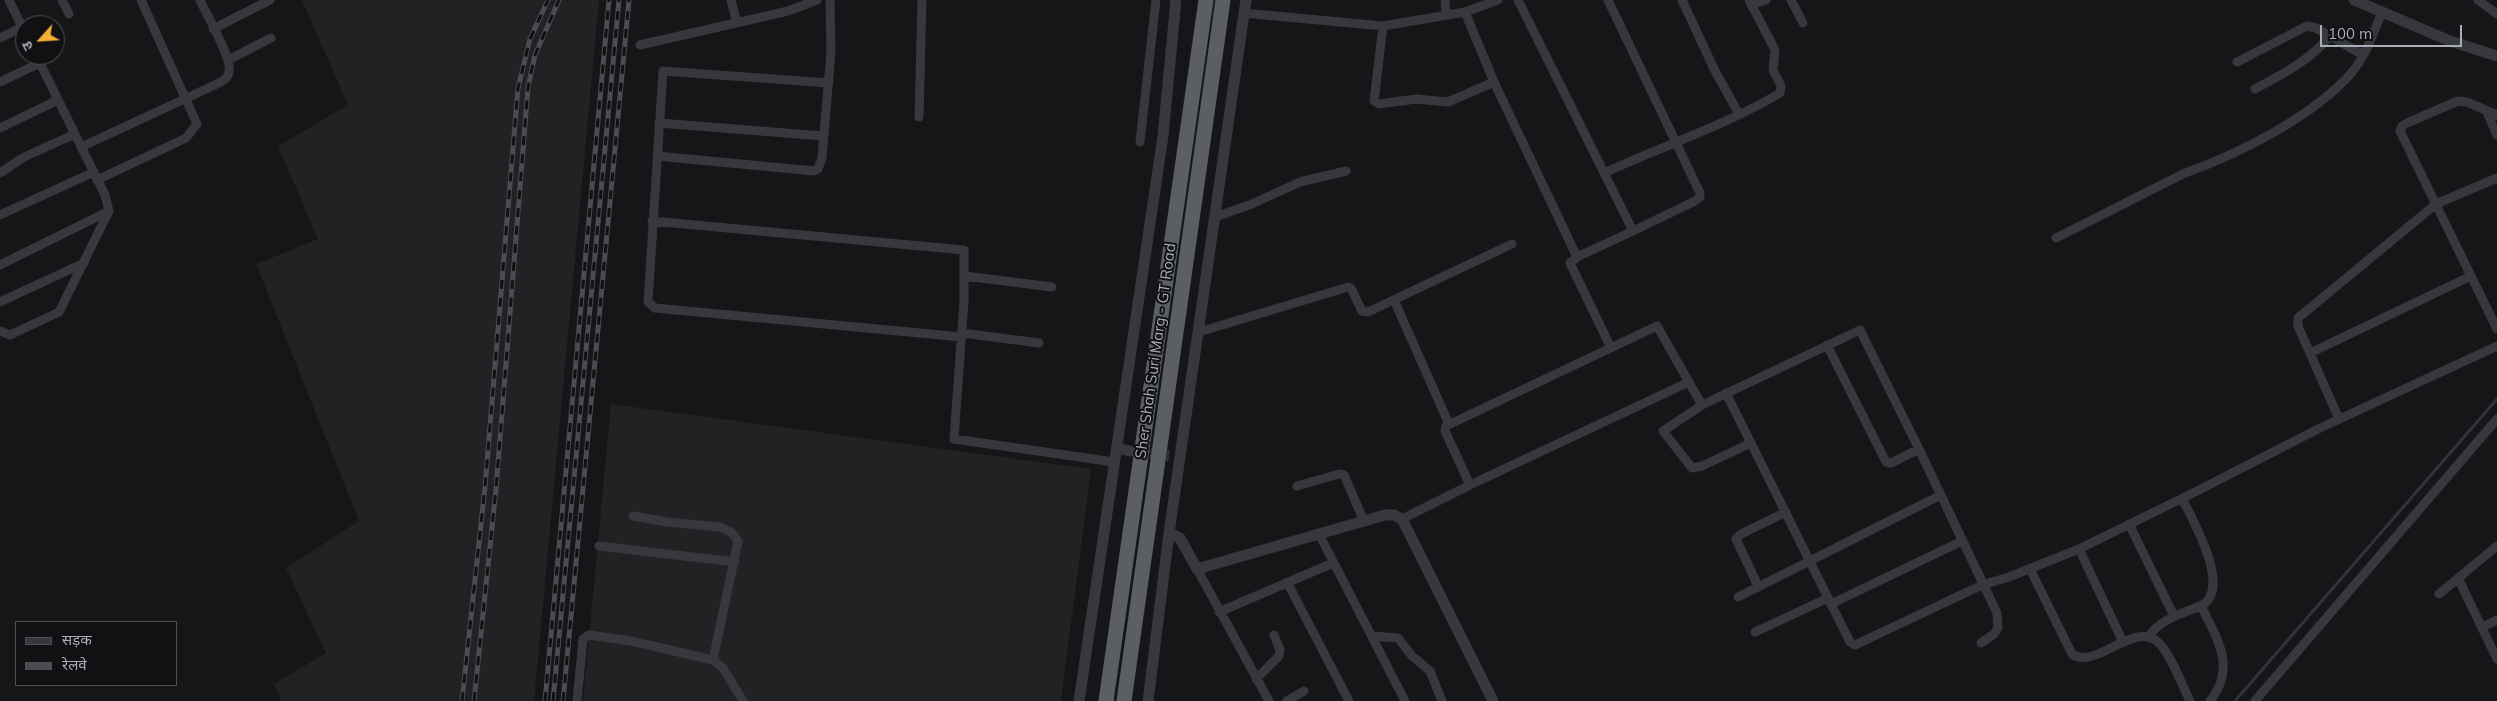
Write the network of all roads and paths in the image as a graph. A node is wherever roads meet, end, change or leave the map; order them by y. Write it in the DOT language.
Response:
graph roads {
  1 [pos="9,0"];
  2 [pos="62,0"];
  3 [pos="141,0"];
  4 [pos="200,0"];
  5 [pos="270,0"];
  6 [pos="731,0"];
  7 [pos="817,0"];
  8 [pos="830,0"];
  9 [pos="922,0"];
  10 [pos="1156,0"];
  11 [pos="1176,0"];
  12 [pos="1206,0"];
  13 [pos="1223,0"];
  14 [pos="1246,0"];
  15 [pos="1445,0"];
  16 [pos="1498,0"];
  17 [pos="1518,0"];
  18 [pos="1608,0"];
  19 [pos="1682,0"];
  20 [pos="1766,0"];
  21 [pos="1791,0"];
  22 [pos="2354,0"];
  23 [pos="2478,0"];
  24 [pos="806,2"];
  25 [pos="1750,3"];
  26 [pos="1465,12"];
  27 [pos="2382,13"];
  28 [pos="69,14"];
  29 [pos="1243,14"];
  30 [pos="2497,14"];
  31 [pos="16,15"];
  32 [pos="1446,15"];
  33 [pos="737,23"];
  34 [pos="1803,23"];
  35 [pos="1383,26"];
  36 [pos="213,29"];
  37 [pos="15,33"];
  38 [pos="2330,36"];
  39 [pos="0,38"];
  40 [pos="271,38"];
  41 [pos="640,45"];
  42 [pos="2364,55"];
  43 [pos="2497,56"];
  44 [pos="228,60"];
  45 [pos="2237,62"];
  46 [pos="28,65"];
  47 [pos="41,65"];
  48 [pos="0,82"];
  49 [pos="1494,82"];
  50 [pos="829,83"];
  51 [pos="2255,89"];
  52 [pos="187,98"];
  53 [pos="58,100"];
  54 [pos="2486,110"];
  55 [pos="1739,114"];
  56 [pos="2497,115"];
  57 [pos="919,117"];
  58 [pos="659,122"];
  59 [pos="0,128"];
  60 [pos="75,134"];
  61 [pos="2497,135"];
  62 [pos="823,136"];
  63 [pos="1140,142"];
  64 [pos="1676,143"];
  65 [pos="81,147"];
  66 [pos="656,156"];
  67 [pos="1346,171"];
  68 [pos="0,173"];
  69 [pos="1604,173"];
  70 [pos="96,176"];
  71 [pos="2497,178"];
  72 [pos="2436,204"];
  73 [pos="109,211"];
  74 [pos="0,215"];
  75 [pos="1215,217"];
  76 [pos="652,221"];
  77 [pos="1633,231"];
  78 [pos="2056,238"];
  79 [pos="1512,244"];
  80 [pos="1577,257"];
  81 [pos="84,263"];
  82 [pos="0,265"];
  83 [pos="965,276"];
  84 [pos="2471,276"];
  85 [pos="1052,287"];
  86 [pos="1394,300"];
  87 [pos="0,302"];
  88 [pos="2497,329"];
  89 [pos="0,331"];
  90 [pos="1199,332"];
  91 [pos="962,335"];
  92 [pos="1039,343"];
  93 [pos="1827,345"];
  94 [pos="2497,346"];
  95 [pos="1611,348"];
  96 [pos="2310,353"];
  97 [pos="1689,382"];
  98 [pos="1726,393"];
  99 [pos="1702,405"];
  100 [pos="2340,419"];
  101 [pos="2497,419"];
  102 [pos="1449,424"];
  103 [pos="1751,443"];
  104 [pos="1117,448"];
  105 [pos="1919,448"];
  106 [pos="1130,450"];
  107 [pos="1169,456"];
  108 [pos="1181,458"];
  109 [pos="1114,462"];
  110 [pos="1470,485"];
  111 [pos="1297,486"];
  112 [pos="1940,496"];
  113 [pos="2182,498"];
  114 [pos="1786,512"];
  115 [pos="632,516"];
  116 [pos="1402,519"];
  117 [pos="1364,521"];
  118 [pos="2129,524"];
  119 [pos="1170,533"];
  120 [pos="1319,534"];
  121 [pos="1962,541"];
  122 [pos="599,546"];
  123 [pos="2497,546"];
  124 [pos="2079,549"];
  125 [pos="1810,560"];
  126 [pos="735,562"];
  127 [pos="1333,563"];
  128 [pos="1197,569"];
  129 [pos="2030,569"];
  130 [pos="2458,578"];
  131 [pos="1287,582"];
  132 [pos="1982,585"];
  133 [pos="1758,586"];
  134 [pos="2439,594"];
  135 [pos="1738,597"];
  136 [pos="1830,601"];
  137 [pos="2201,606"];
  138 [pos="1219,612"];
  139 [pos="2174,616"];
  140 [pos="2497,620"];
  141 [pos="2482,627"];
  142 [pos="1755,632"];
  143 [pos="1274,635"];
  144 [pos="1372,636"];
  145 [pos="2148,637"];
  146 [pos="2123,642"];
  147 [pos="1981,643"];
  148 [pos="714,660"];
  149 [pos="2497,660"];
  150 [pos="1256,678"];
  151 [pos="1304,691"];
  152 [pos="577,701"];
  153 [pos="743,701"];
  154 [pos="1079,701"];
  155 [pos="1106,701"];
  156 [pos="1124,701"];
  157 [pos="1148,701"];
  158 [pos="1269,701"];
  159 [pos="1287,701"];
  160 [pos="1349,701"];
  161 [pos="1405,701"];
  162 [pos="1442,701"];
  163 [pos="1493,701"];
  164 [pos="2190,701"];
  165 [pos="2210,701"];
  166 [pos="2255,701"];
  1 -- 31 [label="street"];
  2 -- 28 [label="street"];
  3 -- 52 [label="street"];
  4 -- 36 [label="street"];
  5 -- 36 [label="street"];
  6 -- 33 [label="street"];
  7 -- 24 [label="street"];
  8 -- 50 [label="street"];
  9 -- 57 [label="street"];
  10 -- 63 [label="street"];
  11 -- 104 [label="street, Sher Shah Suri Marg - GT Road"];
  12 -- 155 [label="highway, Sher Shah Suri Marg - GT Road"];
  13 -- 156 [label="highway, Sher Shah Suri Marg - GT Road"];
  14 -- 29 [label="street"];
  15 -- 32 [label="street"];
  16 -- 26 [label="street"];
  17 -- 69 [label="street"];
  18 -- 64 [label="street"];
  19 -- 55 [label="street"];
  20 -- 25 [label="street"];
  21 -- 34 [label="street"];
  22 -- 27 [label="street"];
  23 -- 30 [label="street"];
  24 -- 33 [label="street"];
  25 -- 55 [label="street"];
  26 -- 32 [label="street"];
  26 -- 49 [label="street"];
  27 -- 42 [label="street"];
  27 -- 43 [label="street"];
  29 -- 35 [label="street"];
  29 -- 75 [label="street"];
  32 -- 35 [label="street"];
  33 -- 41 [label="street"];
  35 -- 49 [label="street"];
  36 -- 44 [label="street"];
  37 -- 39 [label="street"];
  38 -- 42 [label="street"];
  38 -- 45 [label="street"];
  38 -- 51 [label="street"];
  40 -- 44 [label="street"];
  42 -- 78 [label="street"];
  44 -- 52 [label="street"];
  46 -- 48 [label="street"];
  47 -- 53 [label="street"];
  49 -- 80 [label="street"];
  50 -- 58 [label="street"];
  50 -- 62 [label="street"];
  52 -- 65 [label="street"];
  52 -- 70 [label="street"];
  53 -- 59 [label="street"];
  53 -- 60 [label="street"];
  54 -- 56 [label="street"];
  54 -- 61 [label="street"];
  54 -- 72 [label="street"];
  55 -- 64 [label="street"];
  58 -- 62 [label="street"];
  58 -- 66 [label="street"];
  60 -- 65 [label="street"];
  60 -- 68 [label="street"];
  62 -- 66 [label="street"];
  64 -- 69 [label="street"];
  64 -- 77 [label="street"];
  65 -- 70 [label="street"];
  66 -- 76 [label="street"];
  67 -- 75 [label="street"];
  69 -- 77 [label="street"];
  70 -- 73 [label="street"];
  70 -- 74 [label="street"];
  71 -- 72 [label="street"];
  72 -- 84 [label="street"];
  72 -- 96 [label="street"];
  73 -- 81 [label="street"];
  73 -- 82 [label="street"];
  75 -- 90 [label="street"];
  76 -- 83 [label="street"];
  76 -- 91 [label="street"];
  77 -- 80 [label="street"];
  79 -- 86 [label="street"];
  80 -- 95 [label="street"];
  81 -- 87 [label="street"];
  81 -- 89 [label="street"];
  83 -- 85 [label="street"];
  83 -- 91 [label="street"];
  84 -- 88 [label="street"];
  84 -- 96 [label="street"];
  86 -- 90 [label="street"];
  86 -- 102 [label="street"];
  90 -- 108 [label="street"];
  91 -- 92 [label="street"];
  91 -- 109 [label="street"];
  93 -- 98 [label="street"];
  93 -- 105 [label="street"];
  93 -- 105 [label="street"];
  94 -- 100 [label="street"];
  95 -- 97 [label="street"];
  95 -- 102 [label="street"];
  96 -- 100 [label="street"];
  97 -- 99 [label="street"];
  97 -- 110 [label="street"];
  98 -- 99 [label="street"];
  98 -- 103 [label="street"];
  99 -- 103 [label="street"];
  100 -- 113 [label="street"];
  101 -- 166 [label="street"];
  102 -- 110 [label="street"];
  103 -- 114 [label="street"];
  104 -- 106 [label="street"];
  104 -- 109 [label="street, Sher Shah Suri Marg - GT Road"];
  105 -- 112 [label="street"];
  107 -- 108 [label="street"];
  108 -- 119 [label="street"];
  109 -- 154 [label="street, Sher Shah Suri Marg - GT Road"];
  110 -- 116 [label="street"];
  111 -- 117 [label="street"];
  112 -- 121 [label="street"];
  112 -- 125 [label="street"];
  113 -- 118 [label="street"];
  113 -- 137 [label="street"];
  114 -- 125 [label="street"];
  114 -- 133 [label="street"];
  115 -- 126 [label="street"];
  116 -- 117 [label="street"];
  116 -- 163 [label="street"];
  117 -- 120 [label="street"];
  118 -- 124 [label="street"];
  118 -- 139 [label="street"];
  119 -- 128 [label="street"];
  119 -- 157 [label="street"];
  120 -- 127 [label="street"];
  120 -- 128 [label="street"];
  121 -- 132 [label="street"];
  121 -- 136 [label="street"];
  122 -- 126 [label="street"];
  123 -- 130 [label="street"];
  124 -- 129 [label="street"];
  124 -- 146 [label="street"];
  125 -- 133 [label="street"];
  125 -- 136 [label="street"];
  126 -- 148 [label="street"];
  127 -- 131 [label="street"];
  127 -- 144 [label="street"];
  128 -- 138 [label="street"];
  129 -- 132 [label="street"];
  129 -- 146 [label="street"];
  130 -- 134 [label="street"];
  130 -- 141 [label="street"];
  131 -- 138 [label="street"];
  131 -- 160 [label="street"];
  132 -- 136 [label="street"];
  132 -- 147 [label="street"];
  133 -- 135 [label="street"];
  136 -- 142 [label="street"];
  137 -- 139 [label="street"];
  137 -- 165 [label="street"];
  138 -- 150 [label="street"];
  139 -- 145 [label="street"];
  140 -- 141 [label="street"];
  141 -- 149 [label="street"];
  143 -- 150 [label="street"];
  144 -- 161 [label="street"];
  144 -- 162 [label="street"];
  145 -- 146 [label="street"];
  145 -- 164 [label="street"];
  148 -- 152 [label="street"];
  148 -- 153 [label="street"];
  150 -- 158 [label="street"];
  151 -- 159 [label="street"];
}
